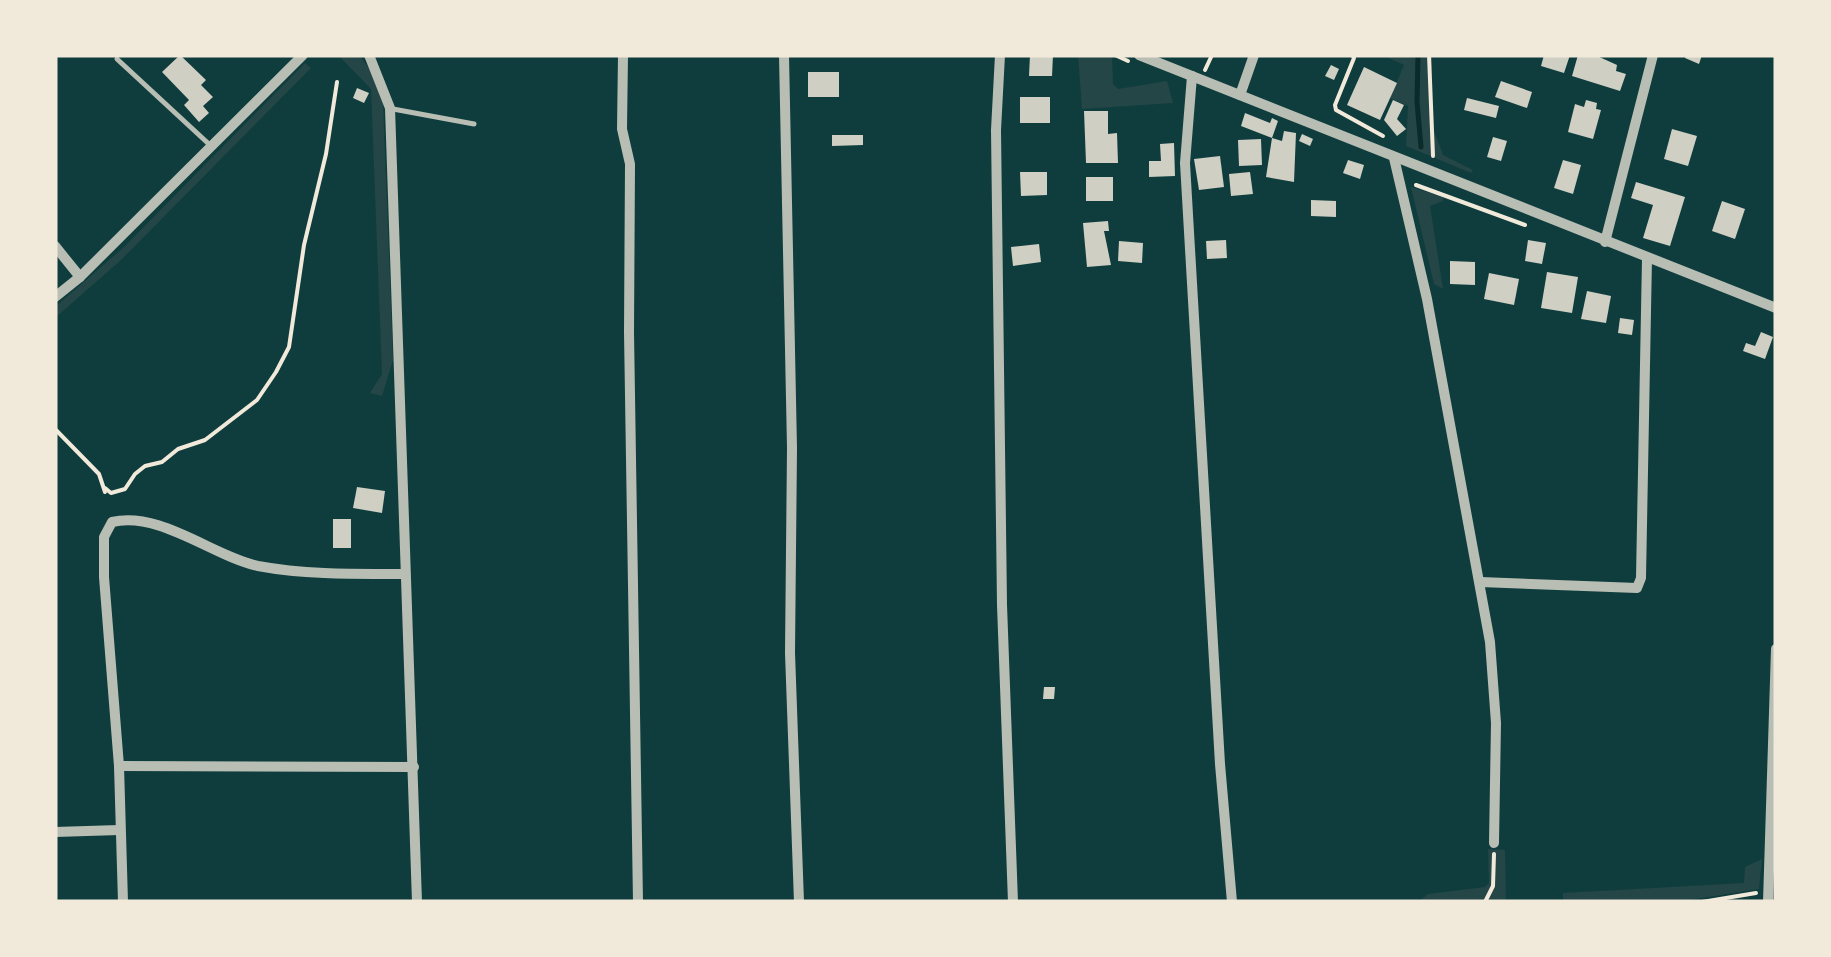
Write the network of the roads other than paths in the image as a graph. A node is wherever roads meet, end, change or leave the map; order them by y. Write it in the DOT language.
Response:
graph roads {
  1 [pos="303,55"];
  2 [pos="369,55"];
  3 [pos="623,55"];
  4 [pos="784,55"];
  5 [pos="1000,55"];
  6 [pos="1140,55"];
  7 [pos="1254,55"];
  8 [pos="1653,55"];
  9 [pos="117,59"];
  10 [pos="1192,76"];
  11 [pos="1240,96"];
  12 [pos="390,108"];
  13 [pos="474,124"];
  14 [pos="211,146"];
  15 [pos="1396,152"];
  16 [pos="1605,242"];
  17 [pos="55,246"];
  18 [pos="1647,258"];
  19 [pos="80,277"];
  20 [pos="55,297"];
  21 [pos="1776,308"];
  22 [pos="404,574"];
  23 [pos="1480,582"];
  24 [pos="1776,649"];
  25 [pos="120,766"];
  26 [pos="414,767"];
  27 [pos="119,830"];
  28 [pos="55,832"];
  29 [pos="1494,843"];
  30 [pos="1768,897"];
  31 [pos="123,902"];
  32 [pos="416,902"];
  33 [pos="638,902"];
  34 [pos="799,902"];
  35 [pos="1013,902"];
  36 [pos="1232,902"];
  1 -- 14 [label="street"];
  2 -- 12 [label="street"];
  3 -- 33 [label="street"];
  4 -- 34 [label="street"];
  5 -- 35 [label="street"];
  6 -- 10 [label="street"];
  7 -- 11 [label="street"];
  8 -- 16 [label="street"];
  9 -- 14 [label="lane"];
  10 -- 11 [label="street"];
  10 -- 36 [label="street"];
  11 -- 15 [label="street"];
  12 -- 13 [label="lane"];
  12 -- 22 [label="street"];
  14 -- 19 [label="street"];
  15 -- 16 [label="street"];
  15 -- 23 [label="street"];
  16 -- 18 [label="street"];
  17 -- 19 [label="street"];
  18 -- 21 [label="street"];
  18 -- 23 [label="street"];
  19 -- 20 [label="street"];
  22 -- 25 [label="street"];
  22 -- 26 [label="street"];
  23 -- 29 [label="street"];
  24 -- 30 [label="street"];
  25 -- 26 [label="street"];
  25 -- 27 [label="street"];
  26 -- 32 [label="street"];
  27 -- 28 [label="street"];
  27 -- 31 [label="street"];
}
